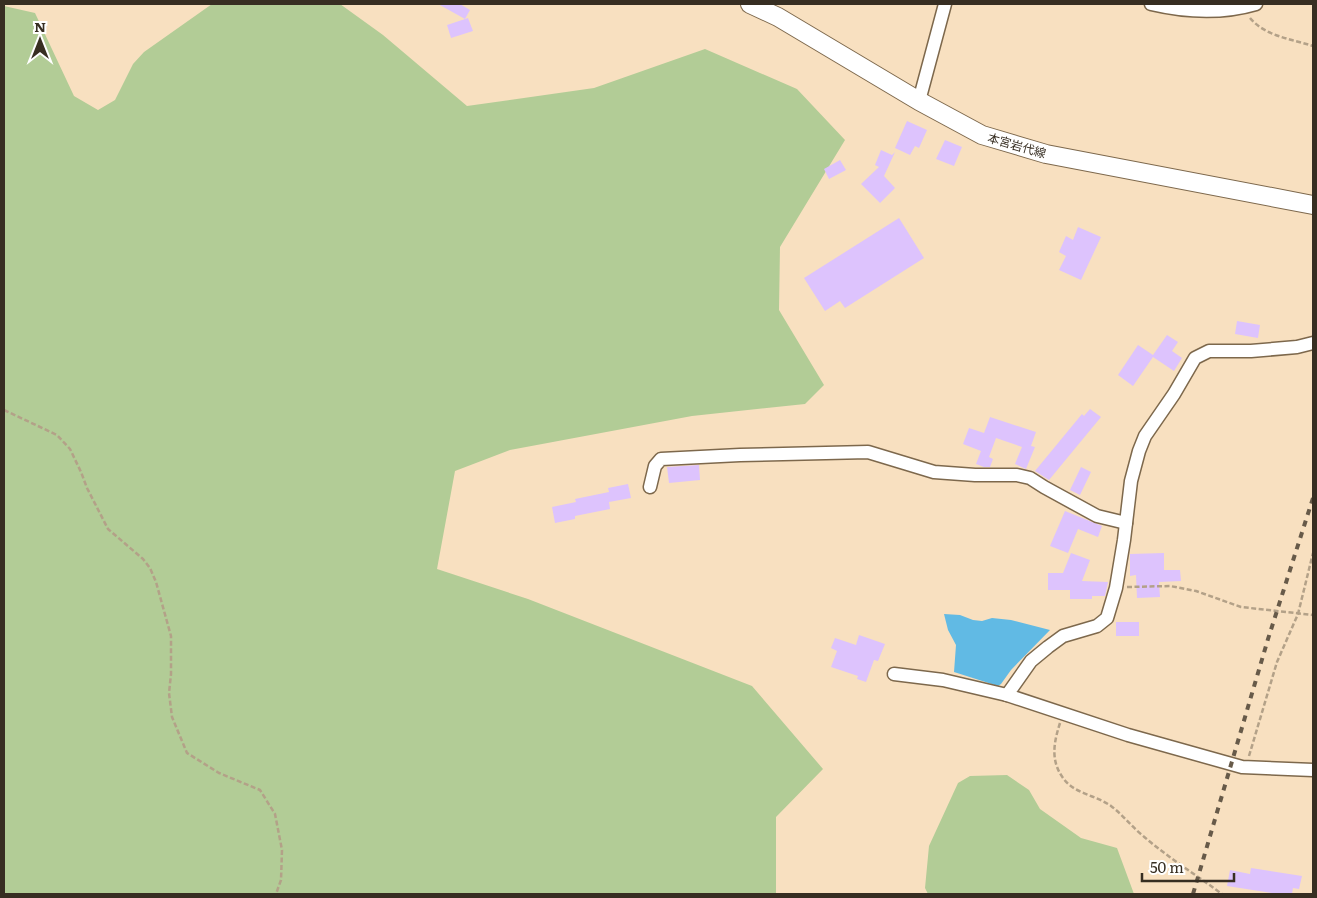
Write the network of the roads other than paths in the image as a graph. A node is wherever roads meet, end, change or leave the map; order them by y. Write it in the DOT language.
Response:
graph roads {
  1 [pos="750,4"];
  2 [pos="945,4"];
  3 [pos="1151,4"];
  4 [pos="1250,5"];
  5 [pos="919,101"];
  6 [pos="1313,204"];
  7 [pos="1313,343"];
  8 [pos="650,487"];
  9 [pos="1126,523"];
  10 [pos="894,674"];
  11 [pos="1008,695"];
  12 [pos="1313,770"];
  1 -- 5 [label="main road, 本宮岩代線"];
  2 -- 5 [label="street"];
  3 -- 4 [label="street"];
  5 -- 6 [label="main road, 本宮岩代線"];
  7 -- 9 [label="street"];
  8 -- 9 [label="street"];
  9 -- 11 [label="street"];
  10 -- 11 [label="street"];
  11 -- 12 [label="street"];
}
